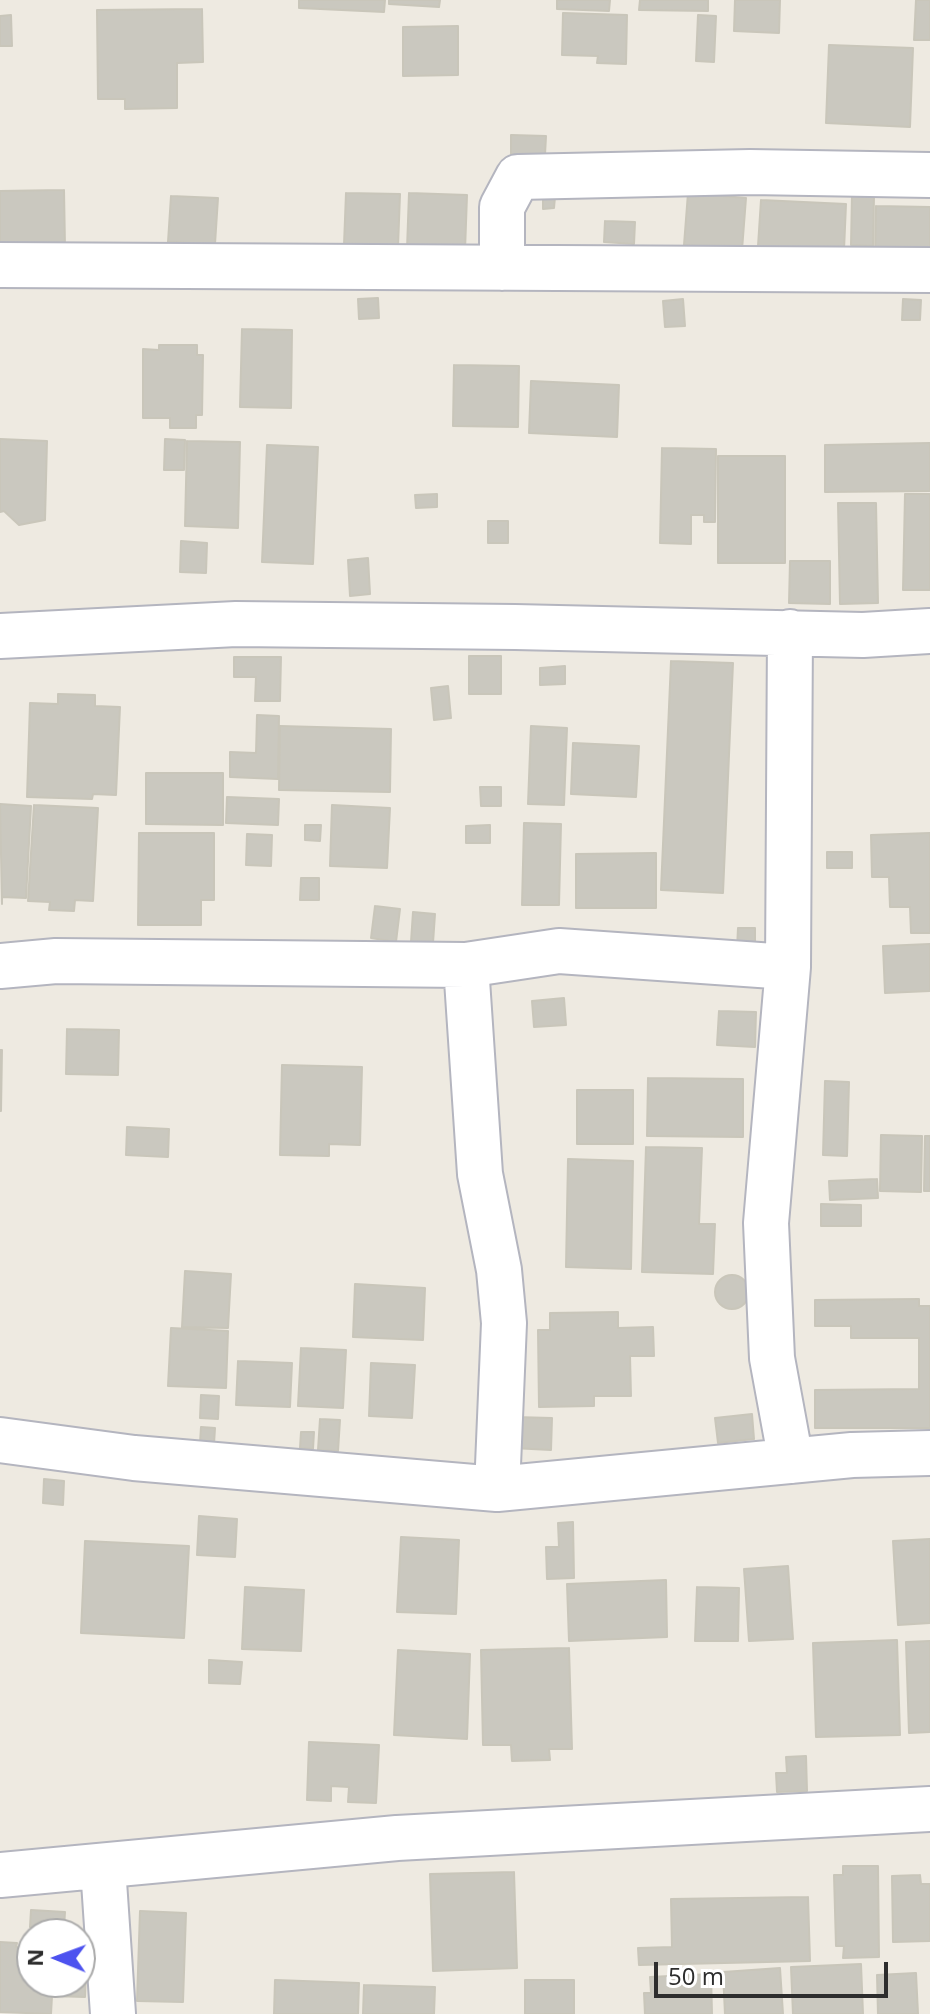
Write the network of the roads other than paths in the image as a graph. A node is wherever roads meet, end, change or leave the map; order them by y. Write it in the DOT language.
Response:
graph roads {
  1 [pos="930,175"];
  2 [pos="0,265"];
  3 [pos="502,268"];
  4 [pos="930,270"];
  5 [pos="930,631"];
  6 [pos="790,632"];
  7 [pos="0,636"];
  8 [pos="466,965"];
  9 [pos="0,966"];
  10 [pos="788,967"];
  11 [pos="0,1440"];
  12 [pos="930,1453"];
  13 [pos="791,1461"];
  14 [pos="497,1489"];
  15 [pos="930,1809"];
  16 [pos="103,1867"];
  17 [pos="0,1875"];
  18 [pos="113,2014"];
  1 -- 3 [label="street"];
  2 -- 3 [label="street"];
  3 -- 4 [label="street"];
  5 -- 6 [label="street"];
  6 -- 7 [label="street"];
  6 -- 10 [label="street"];
  8 -- 9 [label="street"];
  8 -- 10 [label="street"];
  8 -- 14 [label="street"];
  10 -- 13 [label="street"];
  11 -- 14 [label="street"];
  12 -- 13 [label="street"];
  13 -- 14 [label="street"];
  15 -- 16 [label="street"];
  16 -- 17 [label="street"];
  16 -- 18 [label="street"];
}
